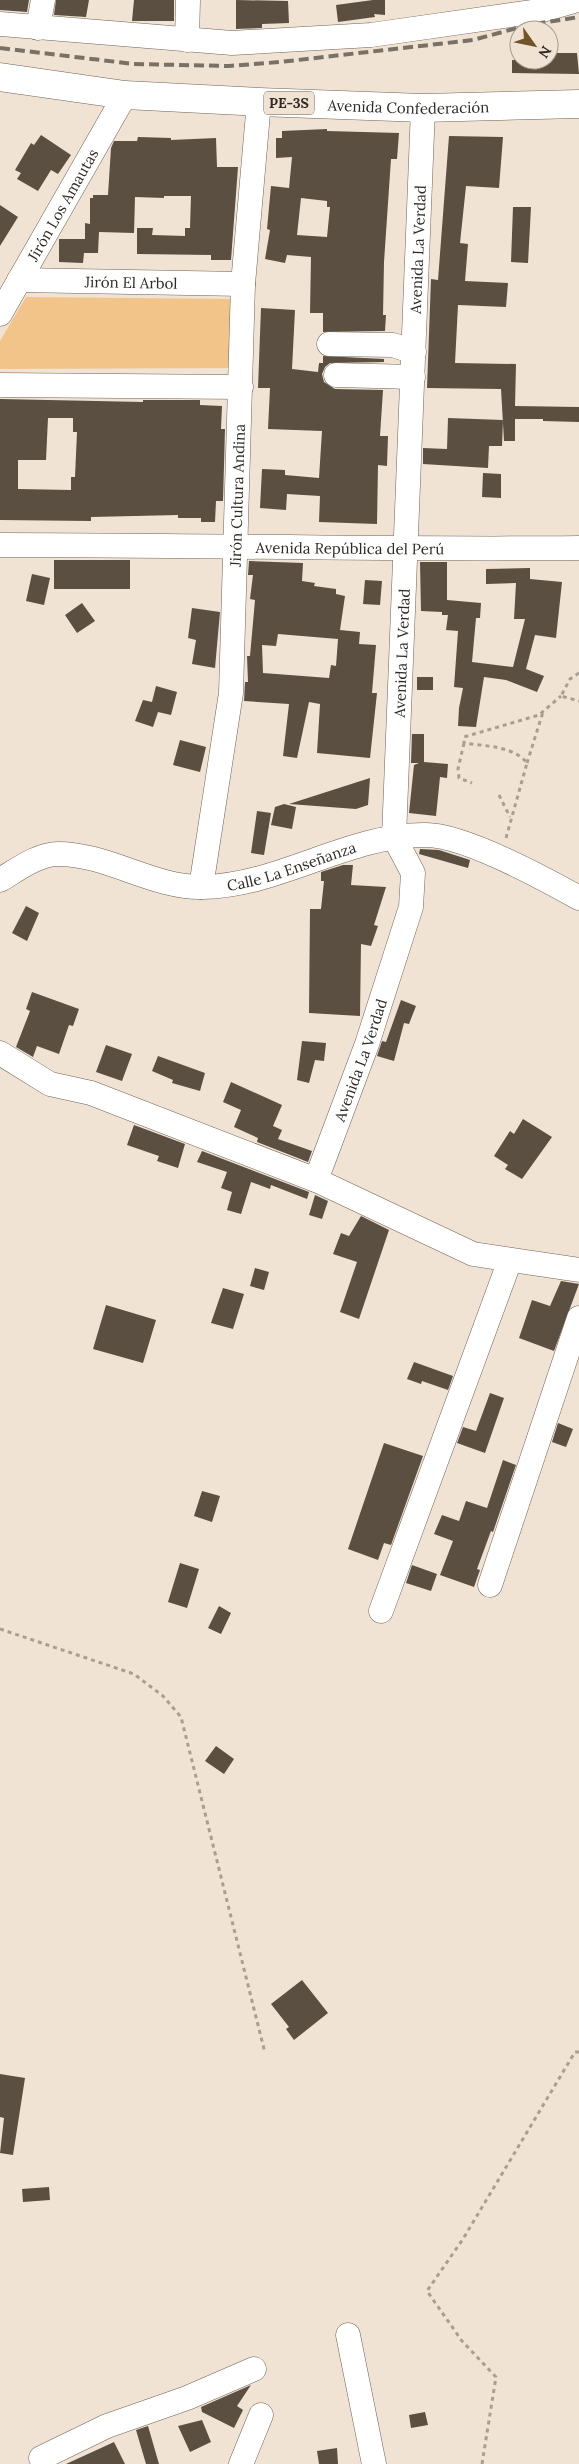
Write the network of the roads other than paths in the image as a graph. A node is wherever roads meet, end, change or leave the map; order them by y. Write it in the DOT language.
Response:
graph roads {
  1 [pos="43,0"];
  2 [pos="188,0"];
  3 [pos="577,0"];
  4 [pos="0,24"];
  5 [pos="38,28"];
  6 [pos="188,40"];
  7 [pos="0,77"];
  8 [pos="124,95"];
  9 [pos="259,102"];
  10 [pos="579,104"];
  11 [pos="423,108"];
  12 [pos="19,280"];
  13 [pos="243,284"];
  14 [pos="0,314"];
  15 [pos="329,344"];
  16 [pos="414,352"];
  17 [pos="336,375"];
  18 [pos="413,377"];
  19 [pos="0,385"];
  20 [pos="241,387"];
  21 [pos="0,545"];
  22 [pos="237,545"];
  23 [pos="579,548"];
  24 [pos="406,550"];
  25 [pos="394,837"];
  26 [pos="0,880"];
  27 [pos="201,887"];
  28 [pos="579,898"];
  29 [pos="0,1053"];
  30 [pos="316,1180"];
  31 [pos="510,1260"];
  32 [pos="579,1270"];
  33 [pos="579,1318"];
  34 [pos="490,1585"];
  35 [pos="381,1611"];
  36 [pos="348,2335"];
  37 [pos="254,2369"];
  38 [pos="261,2415"];
  39 [pos="38,2462"];
  40 [pos="241,2464"];
  41 [pos="374,2464"];
  1 -- 5 [label="street"];
  2 -- 6 [label="street"];
  3 -- 6 [label="street"];
  4 -- 5 [label="street"];
  5 -- 6 [label="street"];
  7 -- 8 [label="highway, Avenida Confederación / PE-3S"];
  8 -- 9 [label="highway, Avenida Confederación / PE-3S"];
  8 -- 12 [label="street, Jirón Los Amautas"];
  9 -- 11 [label="highway, Avenida Confederación / PE-3S"];
  9 -- 13 [label="street, Jirón Cultura Andina"];
  10 -- 11 [label="highway, Avenida Confederación / PE-3S"];
  11 -- 16 [label="street, Avenida La Verdad"];
  12 -- 13 [label="street, Jirón El Arbol"];
  12 -- 14 [label="street, Jirón Los Amautas"];
  13 -- 20 [label="street, Jirón Cultura Andina"];
  15 -- 16 [label="street"];
  16 -- 18 [label="street, Avenida La Verdad"];
  17 -- 18 [label="street"];
  18 -- 24 [label="street, Avenida La Verdad"];
  19 -- 20 [label="street"];
  20 -- 22 [label="street, Jirón Cultura Andina"];
  21 -- 22 [label="street, Avenida República del Perú"];
  22 -- 24 [label="street, Avenida República del Perú"];
  22 -- 27 [label="street, Jirón Cultura Andina"];
  23 -- 24 [label="street, Avenida República del Perú"];
  24 -- 25 [label="street, Avenida La Verdad"];
  25 -- 27 [label="street, Calle La Enseñanza"];
  25 -- 28 [label="street, Calle La Enseñanza"];
  25 -- 30 [label="street, Avenida La Verdad"];
  26 -- 27 [label="street, Calle La Enseñanza"];
  29 -- 30 [label="street"];
  30 -- 31 [label="street"];
  31 -- 32 [label="street"];
  31 -- 35 [label="street"];
  33 -- 34 [label="street"];
  36 -- 41 [label="street"];
  37 -- 39 [label="street"];
  38 -- 40 [label="street"];
}
